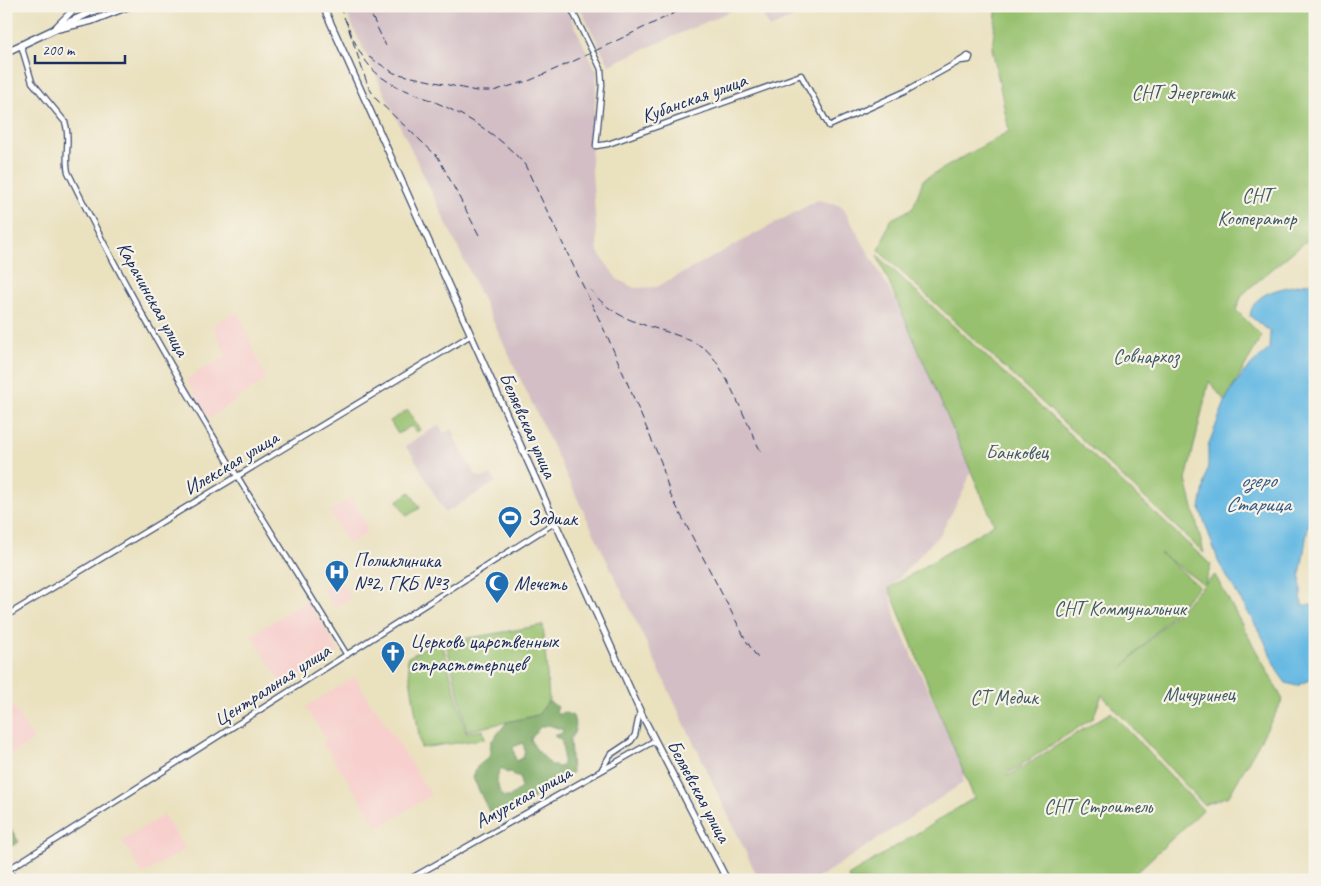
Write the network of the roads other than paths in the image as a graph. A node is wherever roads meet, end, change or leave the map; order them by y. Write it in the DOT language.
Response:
graph roads {
  1 [pos="76,6"];
  2 [pos="104,6"];
  3 [pos="130,6"];
  4 [pos="322,6"];
  5 [pos="570,6"];
  6 [pos="53,30"];
  7 [pos="22,44"];
  8 [pos="6,52"];
  9 [pos="960,61"];
  10 [pos="471,335"];
  11 [pos="237,476"];
  12 [pos="554,523"];
  13 [pos="6,616"];
  14 [pos="347,655"];
  15 [pos="640,711"];
  16 [pos="654,741"];
  17 [pos="600,771"];
  18 [pos="7,869"];
  19 [pos="15,880"];
  20 [pos="408,880"];
  21 [pos="727,880"];
  1 -- 6 [label="main road"];
  2 -- 6 [label="highway"];
  3 -- 6 [label="main road"];
  4 -- 10 [label="main road, Беляевская улица"];
  5 -- 9 [label="street, Кубанская улица"];
  6 -- 7 [label="highway"];
  7 -- 8 [label="highway"];
  7 -- 11 [label="street, Карачинская улица"];
  10 -- 11 [label="street, Илекская улица"];
  10 -- 12 [label="main road, Беляевская улица"];
  11 -- 13 [label="street, Илекская улица"];
  11 -- 14 [label="street, Карачинская улица"];
  12 -- 14 [label="street, Центральная улица"];
  12 -- 15 [label="main road, Беляевская улица"];
  14 -- 18 [label="street, Центральная улица"];
  15 -- 16 [label="main road, Беляевская улица"];
  15 -- 17 [label="street"];
  16 -- 17 [label="street, Амурская улица"];
  16 -- 21 [label="main road, Беляевская улица"];
  17 -- 20 [label="street, Амурская улица"];
  18 -- 19 [label="street"];
}
